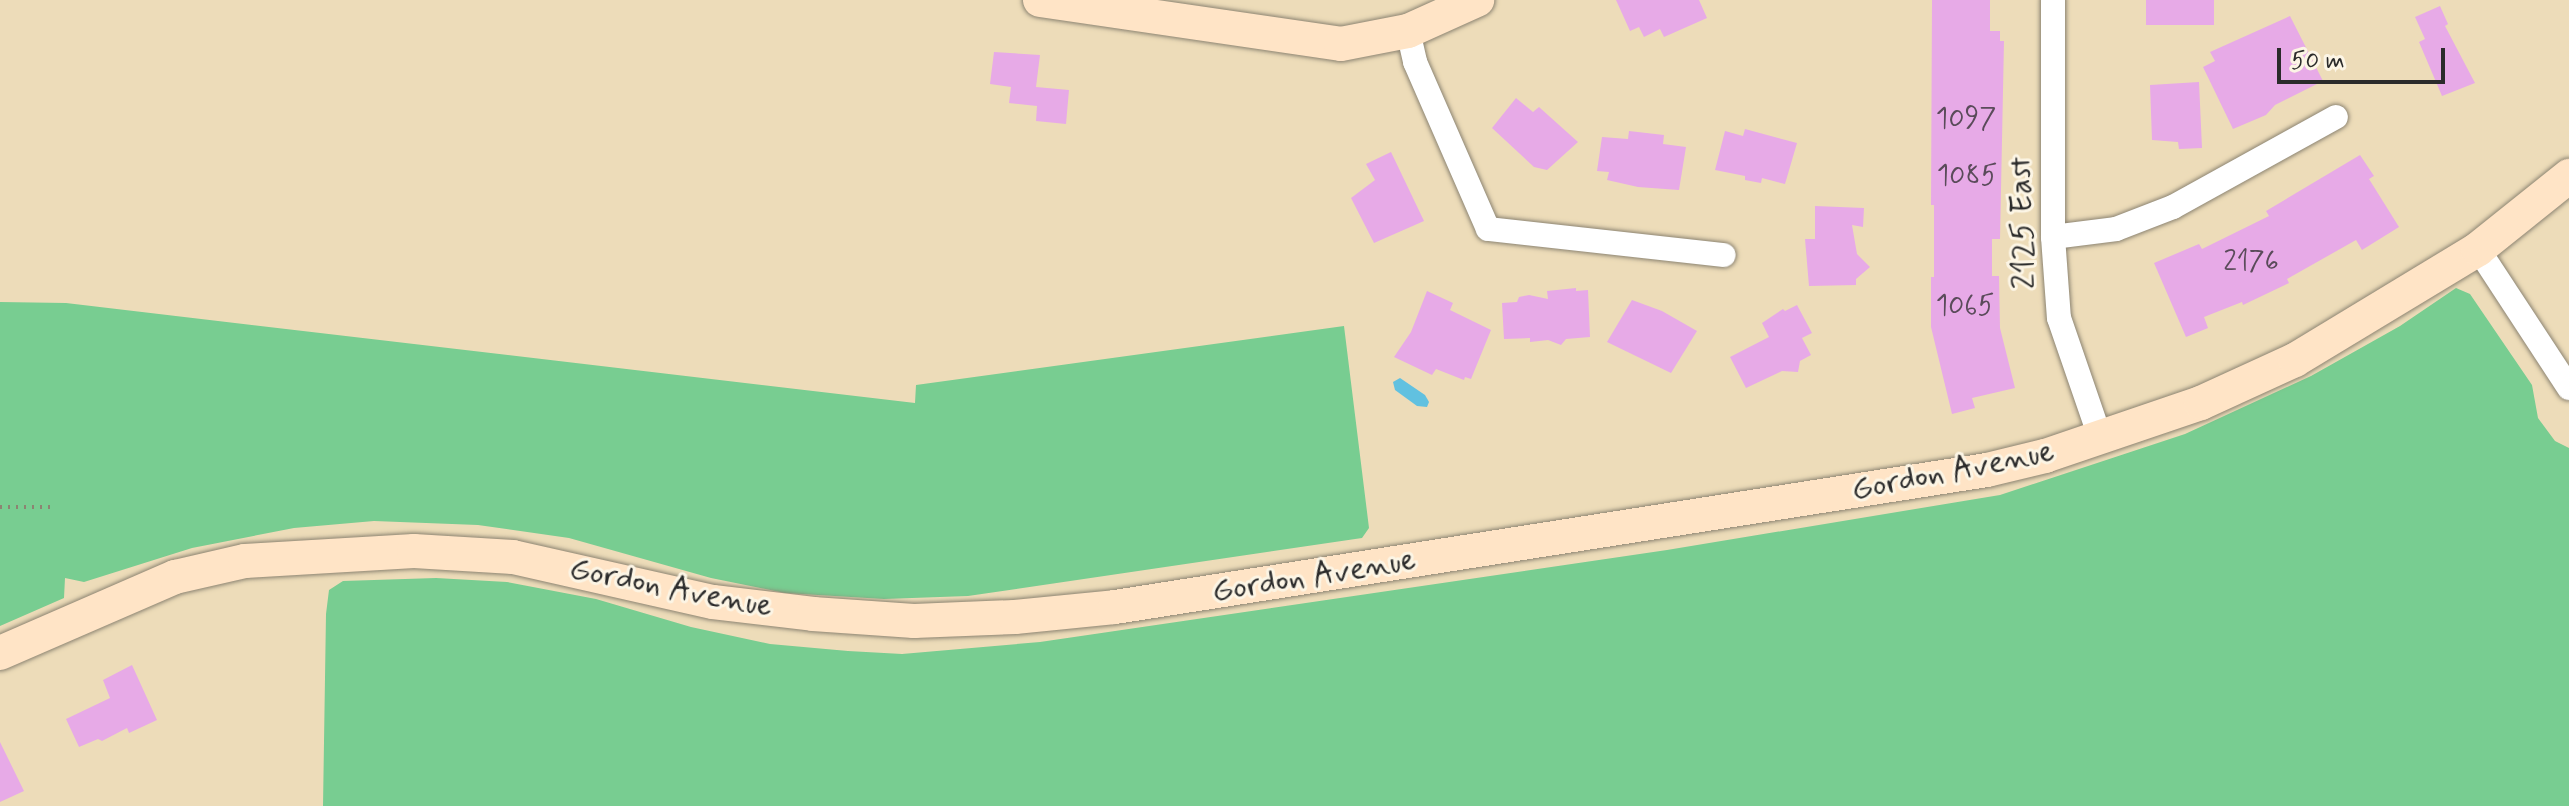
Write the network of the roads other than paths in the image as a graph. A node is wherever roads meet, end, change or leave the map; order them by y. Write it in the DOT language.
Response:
graph roads {
  1 [pos="1040,0"];
  2 [pos="1477,0"];
  3 [pos="2053,0"];
  4 [pos="1408,31"];
  5 [pos="2336,117"];
  6 [pos="2569,176"];
  7 [pos="2053,237"];
  8 [pos="2478,249"];
  9 [pos="1724,255"];
  10 [pos="2569,388"];
  11 [pos="2100,437"];
  12 [pos="0,653"];
  1 -- 4 [label="main road"];
  2 -- 4 [label="main road"];
  3 -- 7 [label="street, 2125 East"];
  4 -- 9 [label="street"];
  5 -- 7 [label="street"];
  6 -- 8 [label="main road, Gordon Avenue"];
  7 -- 11 [label="street, 2125 East"];
  8 -- 10 [label="street"];
  8 -- 11 [label="main road, Gordon Avenue"];
  11 -- 12 [label="main road, Gordon Avenue"];
}
